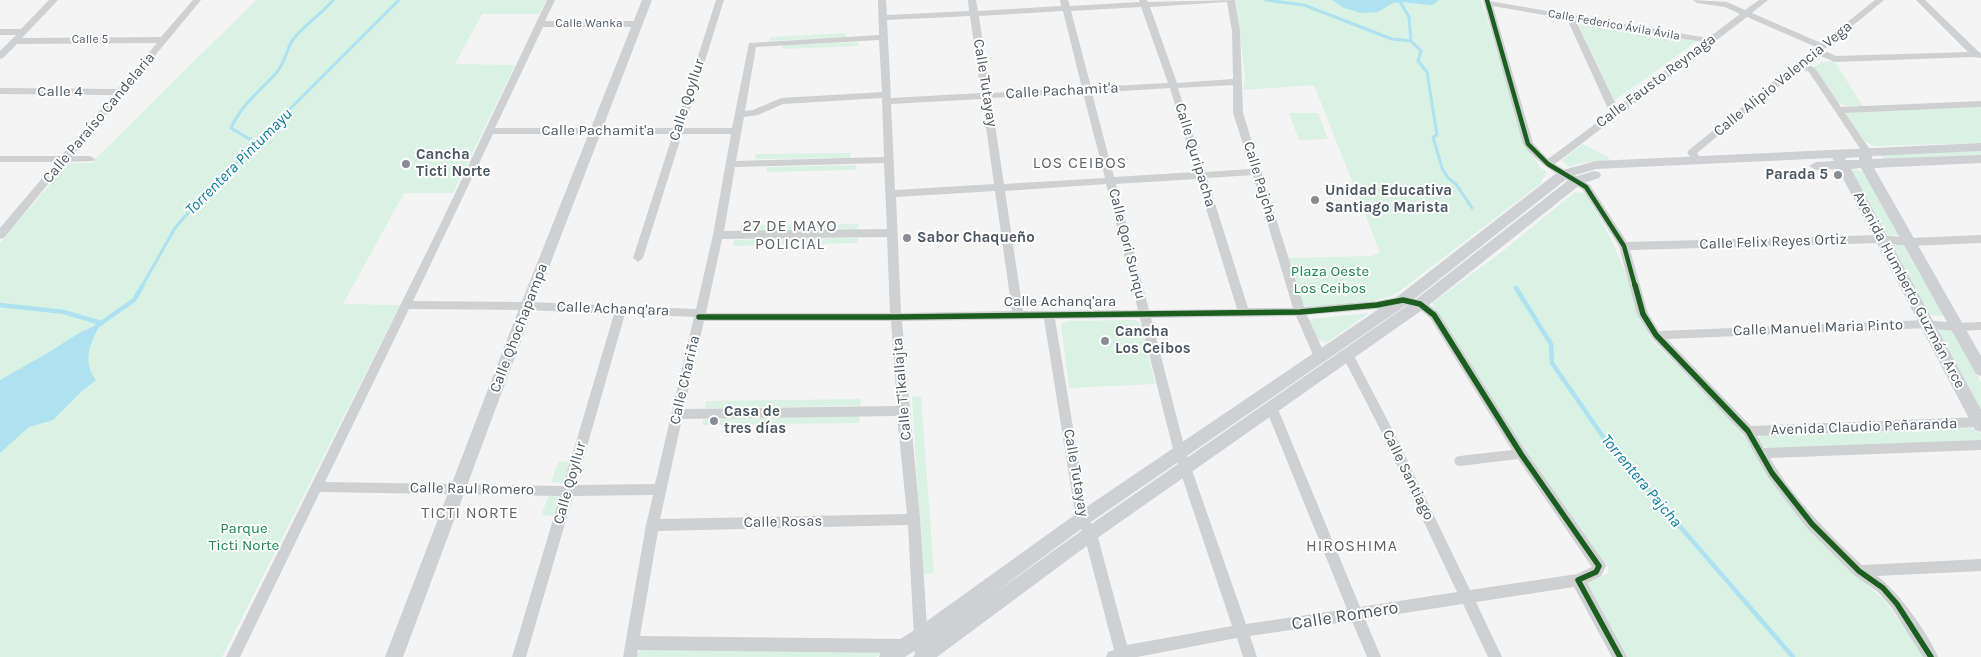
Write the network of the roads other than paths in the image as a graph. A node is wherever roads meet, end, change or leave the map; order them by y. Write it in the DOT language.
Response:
graph roads {
  1 [pos="54,0"];
  2 [pos="197,0"];
  3 [pos="551,0"];
  4 [pos="647,0"];
  5 [pos="720,0"];
  6 [pos="882,0"];
  7 [pos="972,0"];
  8 [pos="1229,0"];
  9 [pos="1697,0"];
  10 [pos="1764,0"];
  11 [pos="1880,0"];
  12 [pos="1920,0"];
  13 [pos="1144,2"];
  14 [pos="1487,2"];
  15 [pos="1065,4"];
  16 [pos="1747,12"];
  17 [pos="974,14"];
  18 [pos="1570,17"];
  19 [pos="884,18"];
  20 [pos="540,24"];
  21 [pos="638,24"];
  22 [pos="0,32"];
  23 [pos="22,32"];
  24 [pos="884,37"];
  25 [pos="15,40"];
  26 [pos="165,40"];
  27 [pos="1710,41"];
  28 [pos="1820,49"];
  29 [pos="0,56"];
  30 [pos="1979,57"];
  31 [pos="1801,64"];
  32 [pos="1237,82"];
  33 [pos="1173,85"];
  34 [pos="1087,90"];
  35 [pos="0,91"];
  36 [pos="120,92"];
  37 [pos="987,95"];
  38 [pos="887,98"];
  39 [pos="1981,104"];
  40 [pos="1838,110"];
  41 [pos="1614,112"];
  42 [pos="740,114"];
  43 [pos="489,130"];
  44 [pos="598,130"];
  45 [pos="677,131"];
  46 [pos="736,131"];
  47 [pos="1981,147"];
  48 [pos="90,158"];
  49 [pos="1866,158"];
  50 [pos="0,159"];
  51 [pos="65,159"];
  52 [pos="1981,159"];
  53 [pos="888,160"];
  54 [pos="1697,160"];
  55 [pos="1840,160"];
  56 [pos="732,164"];
  57 [pos="1548,164"];
  58 [pos="1256,172"];
  59 [pos="1201,174"];
  60 [pos="1570,177"];
  61 [pos="1111,181"];
  62 [pos="1000,187"];
  63 [pos="892,194"];
  64 [pos="892,233"];
  65 [pos="0,235"];
  66 [pos="718,235"];
  67 [pos="1880,239"];
  68 [pos="1981,239"];
  69 [pos="1910,242"];
  70 [pos="1624,246"];
  71 [pos="1470,248"];
  72 [pos="1483,256"];
  73 [pos="638,258"];
  74 [pos="1403,300"];
  75 [pos="1420,304"];
  76 [pos="405,305"];
  77 [pos="527,306"];
  78 [pos="621,310"];
  79 [pos="1244,312"];
  80 [pos="1300,312"];
  81 [pos="1144,314"];
  82 [pos="699,315"];
  83 [pos="1018,315"];
  84 [pos="1049,315"];
  85 [pos="896,317"];
  86 [pos="1926,324"];
  87 [pos="1981,326"];
  88 [pos="1956,327"];
  89 [pos="1656,335"];
  90 [pos="1348,355"];
  91 [pos="1320,357"];
  92 [pos="1981,370"];
  93 [pos="1272,408"];
  94 [pos="903,411"];
  95 [pos="677,414"];
  96 [pos="1981,423"];
  97 [pos="1748,431"];
  98 [pos="1981,445"];
  99 [pos="1180,453"];
  100 [pos="1761,453"];
  101 [pos="1521,454"];
  102 [pos="1460,461"];
  103 [pos="1186,469"];
  104 [pos="315,487"];
  105 [pos="458,488"];
  106 [pos="659,489"];
  107 [pos="567,491"];
  108 [pos="914,519"];
  109 [pos="652,525"];
  110 [pos="1086,527"];
  111 [pos="1981,565"];
  112 [pos="1859,571"];
  113 [pos="1578,580"];
  114 [pos="1467,596"];
  115 [pos="1356,615"];
  116 [pos="1242,631"];
  117 [pos="916,647"];
  118 [pos="632,650"];
  119 [pos="1119,656"];
  120 [pos="233,657"];
  121 [pos="394,657"];
  122 [pos="519,657"];
  123 [pos="888,657"];
  124 [pos="1250,657"];
  125 [pos="1374,657"];
  126 [pos="1495,657"];
  127 [pos="1620,657"];
  128 [pos="1931,657"];
  1 -- 23 [label="street"];
  2 -- 26 [label="street, Calle Paraíso Candelaria"];
  3 -- 20 [label="street"];
  4 -- 21 [label="street, Calle Qhochapampa"];
  5 -- 45 [label="street, Calle Qoyllur"];
  6 -- 19 [label="street, Calle T'ikallajta"];
  7 -- 17 [label="street, Calle Tutayay"];
  8 -- 13 [label="street"];
  8 -- 32 [label="street, Calle Pajcha"];
  9 -- 16 [label="street"];
  10 -- 16 [label="street, Calle Fausto Reynaga"];
  11 -- 28 [label="street, Calle Alipio Valencia Vega"];
  12 -- 30 [label="street"];
  13 -- 15 [label="street"];
  13 -- 33 [label="street, Calle Quripacha"];
  14 -- 18 [label="street, Calle Federico Ávila Ávila"];
  14 -- 57 [label="street"];
  15 -- 17 [label="street"];
  15 -- 34 [label="street, Calle Qori Sunqu"];
  16 -- 27 [label="street, Calle Fausto Reynaga"];
  16 -- 28 [label="street"];
  17 -- 19 [label="street"];
  17 -- 37 [label="street, Calle Tutayay"];
  18 -- 27 [label="street, Calle Federico Ávila Ávila"];
  18 -- 41 [label="street"];
  19 -- 24 [label="street, Calle T'ikallajta"];
  20 -- 21 [label="street, Calle Wanka"];
  20 -- 43 [label="street"];
  21 -- 44 [label="street, Calle Qhochapampa"];
  22 -- 23 [label="street"];
  23 -- 25 [label="street"];
  24 -- 38 [label="street, Calle T'ikallajta"];
  24 -- 42 [label="street, Calle Chariña"];
  25 -- 26 [label="street, Calle 5"];
  25 -- 29 [label="street"];
  26 -- 36 [label="street, Calle Paraíso Candelaria"];
  27 -- 41 [label="street, Calle Fausto Reynaga"];
  28 -- 30 [label="street"];
  28 -- 31 [label="street, Calle Alipio Valencia Vega"];
  31 -- 40 [label="street"];
  31 -- 54 [label="street, Calle Alipio Valencia Vega"];
  32 -- 33 [label="street, Calle Pachamit'a"];
  32 -- 58 [label="street, Calle Pajcha"];
  33 -- 34 [label="street, Calle Pachamit'a"];
  33 -- 59 [label="street, Calle Quripacha"];
  34 -- 37 [label="street, Calle Pachamit'a"];
  34 -- 61 [label="street, Calle Qori Sunqu"];
  35 -- 36 [label="street, Calle 4"];
  36 -- 51 [label="street, Calle Paraíso Candelaria"];
  37 -- 38 [label="street, Calle Pachamit'a"];
  37 -- 62 [label="street, Calle Tutayay"];
  38 -- 42 [label="street, Calle Pachamit'a"];
  38 -- 53 [label="street, Calle T'ikallajta"];
  39 -- 40 [label="street"];
  40 -- 49 [label="street"];
  41 -- 57 [label="street, Calle Fausto Reynaga"];
  42 -- 46 [label="street, Calle Chariña"];
  43 -- 44 [label="street, Calle Pachamit'a"];
  43 -- 76 [label="street"];
  44 -- 45 [label="street, Calle Pachamit'a"];
  44 -- 77 [label="street, Calle Qhochapampa"];
  45 -- 46 [label="street, Calle Pachamit'a"];
  45 -- 73 [label="street, Calle Qoyllur"];
  46 -- 56 [label="street, Calle Chariña"];
  47 -- 49 [label="main road"];
  48 -- 51 [label="street"];
  49 -- 52 [label="main road"];
  49 -- 55 [label="main road"];
  49 -- 69 [label="main road, Avenida Humberto Guzmán Arce"];
  50 -- 51 [label="street"];
  51 -- 65 [label="street, Calle Paraíso Candelaria"];
  53 -- 56 [label="street"];
  53 -- 63 [label="street, Calle T'ikallajta"];
  54 -- 55 [label="main road"];
  54 -- 60 [label="main road"];
  55 -- 60 [label="main road"];
  55 -- 67 [label="main road, Avenida Humberto Guzmán Arce"];
  56 -- 66 [label="street, Calle Chariña"];
  57 -- 60 [label="street"];
  58 -- 59 [label="street"];
  58 -- 80 [label="street, Calle Pajcha"];
  59 -- 61 [label="street"];
  59 -- 79 [label="street, Calle Quripacha"];
  60 -- 70 [label="street"];
  60 -- 71 [label="main road"];
  60 -- 72 [label="main road"];
  61 -- 62 [label="street"];
  61 -- 81 [label="street, Calle Qori Sunqu"];
  62 -- 63 [label="street"];
  62 -- 83 [label="street, Calle Tutayay"];
  63 -- 64 [label="street, Calle T'ikallajta"];
  64 -- 66 [label="street"];
  64 -- 85 [label="street, Calle T'ikallajta"];
  66 -- 82 [label="street, Calle Chariña"];
  67 -- 69 [label="street, Calle Felix Reyes Ortiz"];
  67 -- 70 [label="street, Calle Felix Reyes Ortiz"];
  67 -- 86 [label="main road, Avenida Humberto Guzmán Arce"];
  68 -- 69 [label="street, Calle Felix Reyes Ortiz"];
  69 -- 88 [label="main road, Avenida Humberto Guzmán Arce"];
  70 -- 89 [label="street"];
  71 -- 72 [label="main road"];
  71 -- 74 [label="main road"];
  72 -- 75 [label="main road"];
  74 -- 75 [label="street, Calle Achanq'ara"];
  74 -- 80 [label="street, Calle Achanq'ara"];
  74 -- 91 [label="main road"];
  75 -- 90 [label="main road"];
  75 -- 101 [label="street"];
  76 -- 77 [label="street, Calle Achanq'ara"];
  76 -- 104 [label="street"];
  77 -- 78 [label="street, Calle Achanq'ara"];
  77 -- 105 [label="street, Calle Qhochapampa"];
  78 -- 82 [label="street, Calle Achanq'ara"];
  78 -- 107 [label="street, Calle Qoyllur"];
  79 -- 80 [label="street, Calle Achanq'ara"];
  79 -- 81 [label="street, Calle Achanq'ara"];
  80 -- 91 [label="street, Calle Pajcha"];
  81 -- 84 [label="street, Calle Achanq'ara"];
  81 -- 99 [label="street, Calle Qori Sunqu"];
  82 -- 85 [label="street, Calle Achanq'ara"];
  82 -- 95 [label="street, Calle Chariña"];
  83 -- 84 [label="street, Calle Achanq'ara"];
  83 -- 85 [label="street, Calle Achanq'ara"];
  84 -- 110 [label="street, Calle Tutayay"];
  85 -- 94 [label="street, Calle T'ikallajta"];
  86 -- 88 [label="street, Calle Manuel Maria Pinto"];
  86 -- 89 [label="street, Calle Manuel Maria Pinto"];
  86 -- 96 [label="main road, Avenida Humberto Guzmán Arce"];
  87 -- 88 [label="street, Calle Manuel Maria Pinto"];
  88 -- 92 [label="main road, Avenida Humberto Guzmán Arce"];
  89 -- 97 [label="street"];
  90 -- 93 [label="main road"];
  90 -- 114 [label="street, Calle Santiago"];
  91 -- 99 [label="main road"];
  93 -- 103 [label="main road"];
  93 -- 115 [label="street"];
  94 -- 95 [label="street"];
  94 -- 108 [label="street, Calle T'ikallajta"];
  95 -- 106 [label="street, Calle Chariña"];
  96 -- 97 [label="street, Avenida Claudio Peñaranda"];
  97 -- 100 [label="street"];
  98 -- 100 [label="street, Avenida Claudio Peñaranda"];
  99 -- 103 [label="street, Calle Qori Sunqu"];
  99 -- 110 [label="main road"];
  100 -- 112 [label="street"];
  101 -- 102 [label="street"];
  101 -- 113 [label="street"];
  103 -- 110 [label="main road"];
  103 -- 116 [label="street, Calle Qori Sunqu"];
  104 -- 105 [label="street, Calle Raul Romero"];
  104 -- 120 [label="street"];
  105 -- 107 [label="street, Calle Raul Romero"];
  105 -- 121 [label="street, Calle Qhochapampa"];
  106 -- 107 [label="street, Calle Raul Romero"];
  106 -- 109 [label="street, Calle Chariña"];
  107 -- 122 [label="street, Calle Qoyllur"];
  108 -- 109 [label="street, Calle Rosas"];
  108 -- 117 [label="street, Calle T'ikallajta"];
  109 -- 118 [label="street, Calle Chariña"];
  110 -- 117 [label="main road"];
  110 -- 119 [label="street, Calle Tutayay"];
  111 -- 112 [label="street"];
  112 -- 128 [label="street"];
  113 -- 114 [label="street, Calle Romero"];
  113 -- 127 [label="street"];
  114 -- 115 [label="street, Calle Romero"];
  114 -- 126 [label="street, Calle Santiago"];
  115 -- 116 [label="street, Calle Romero"];
  115 -- 125 [label="street"];
  116 -- 119 [label="street, Calle Romero"];
  116 -- 124 [label="street, Calle Qori Sunqu"];
  117 -- 118 [label="street"];
  117 -- 123 [label="main road"];
}
